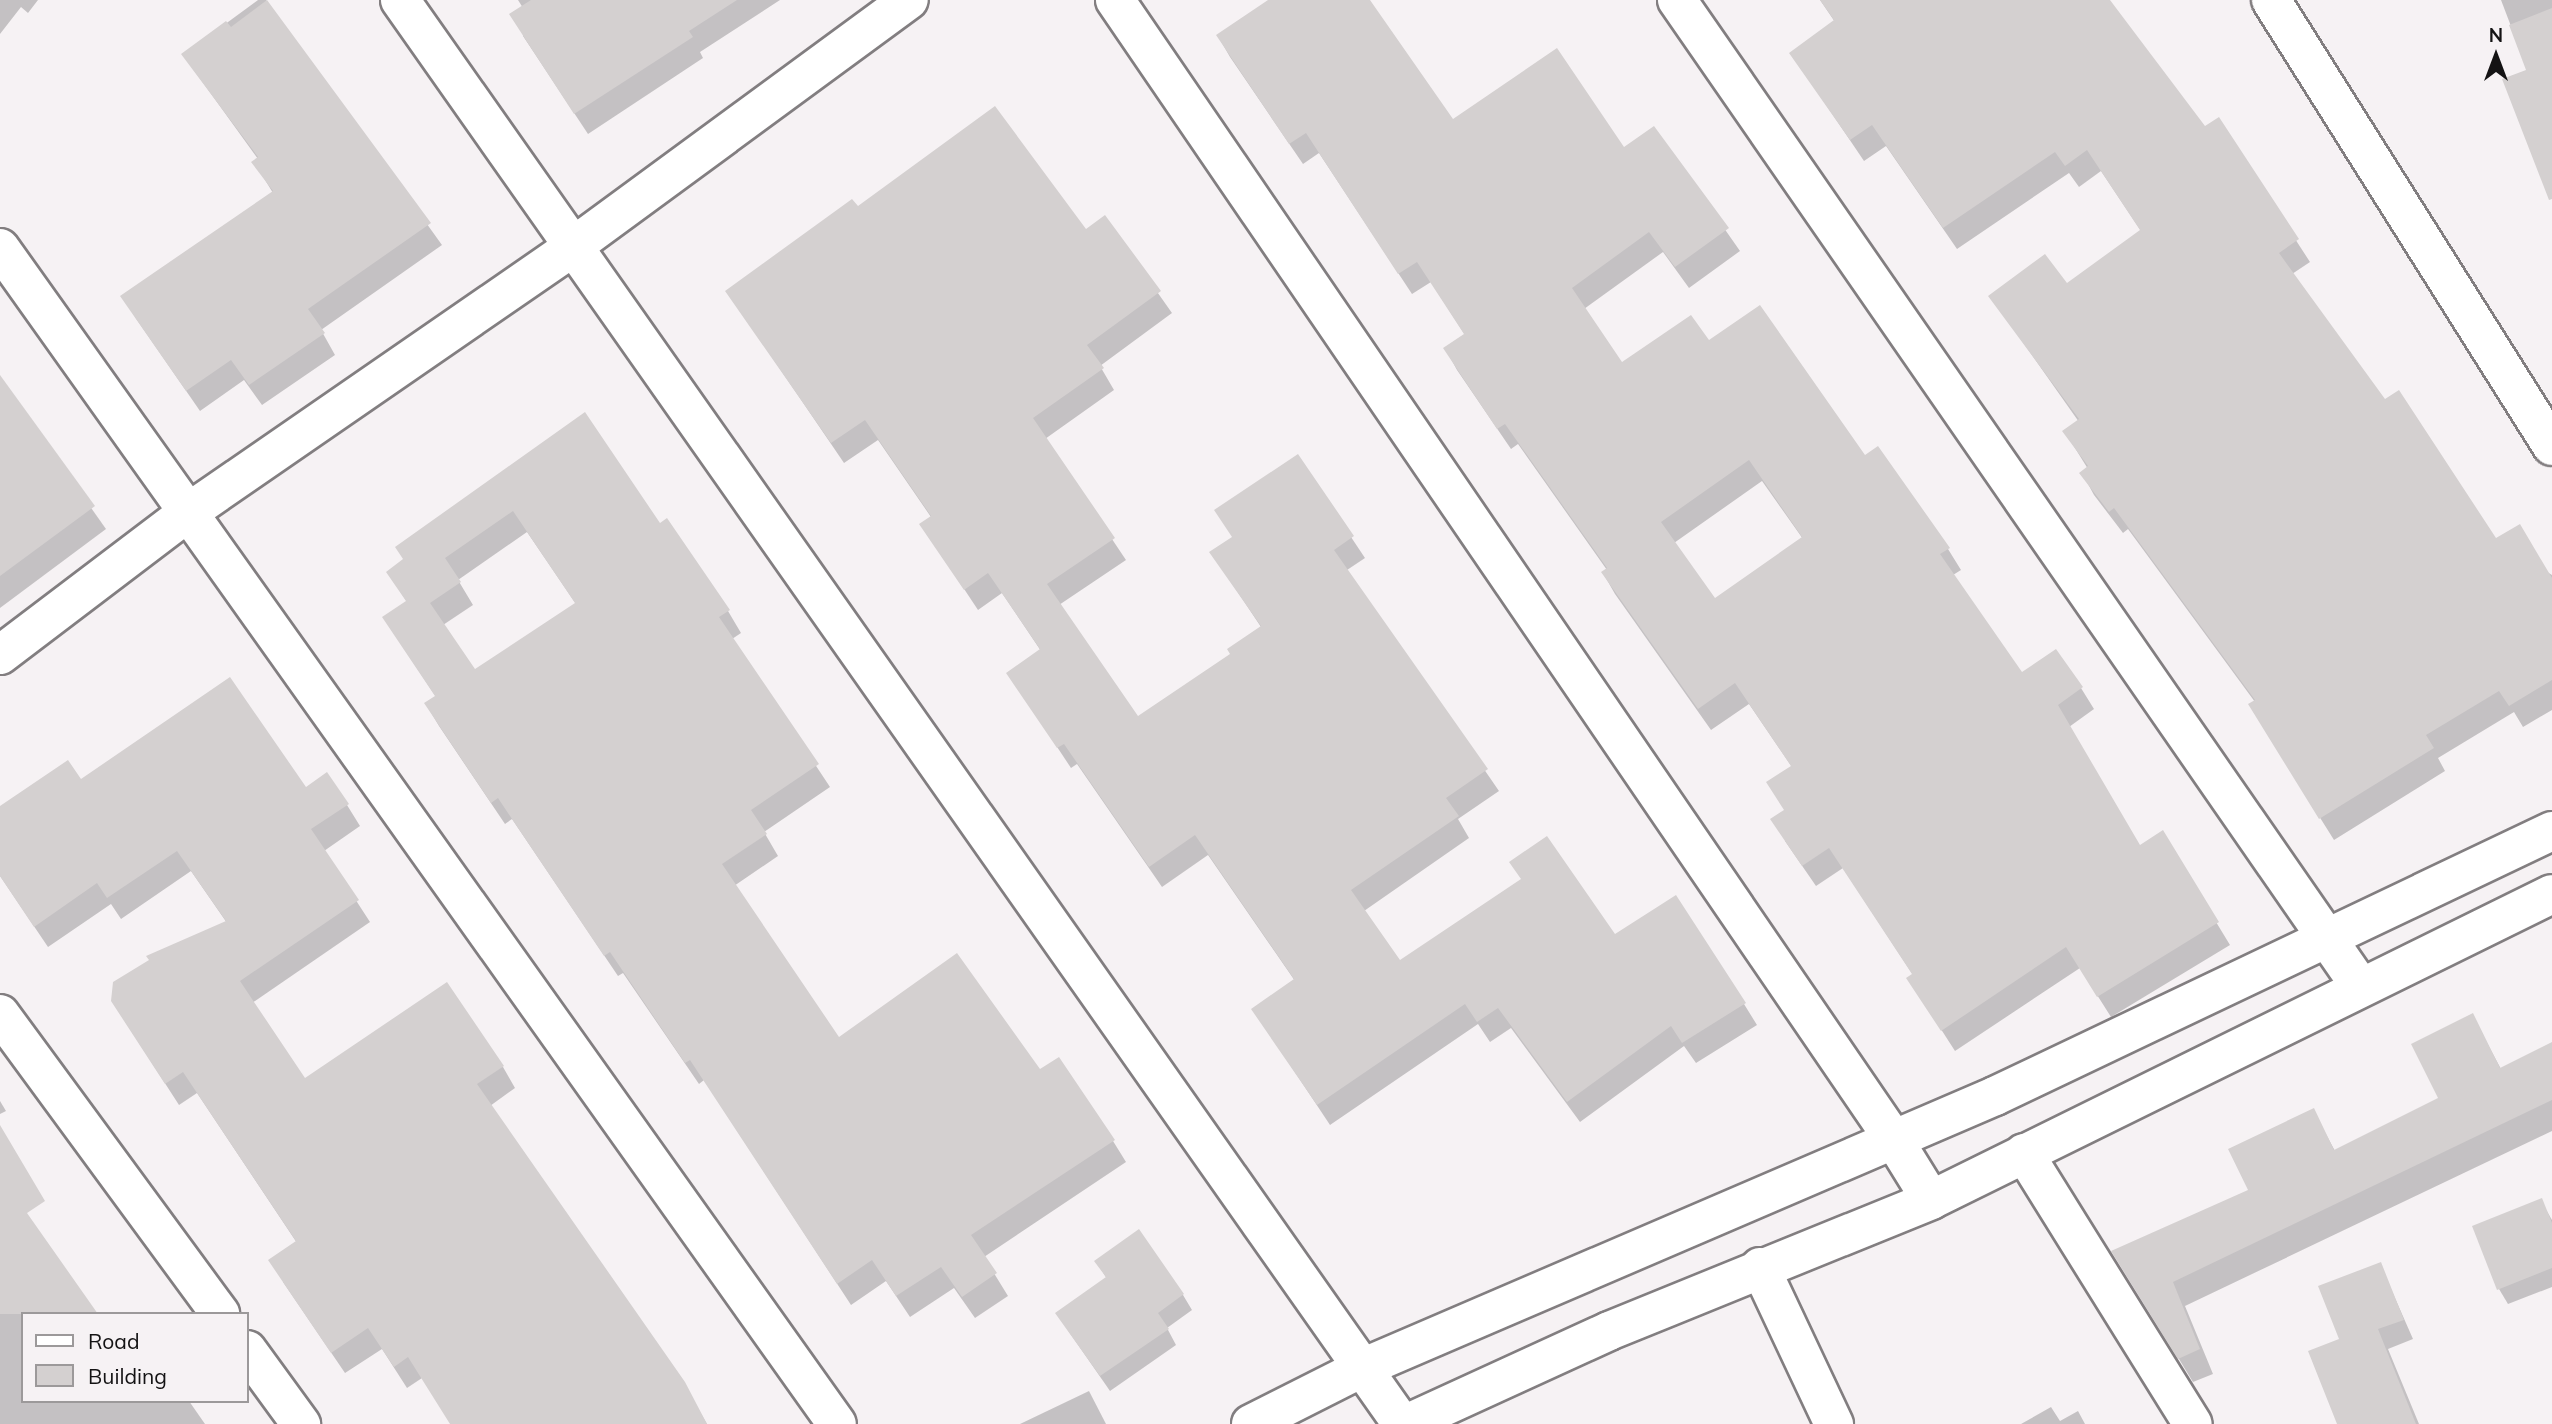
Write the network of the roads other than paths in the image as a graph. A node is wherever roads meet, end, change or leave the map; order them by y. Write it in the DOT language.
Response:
graph roads {
  1 [pos="400,0"];
  2 [pos="909,0"];
  3 [pos="1115,0"];
  4 [pos="1676,0"];
  5 [pos="2272,0"];
  6 [pos="0,248"];
  7 [pos="571,248"];
  8 [pos="2552,446"];
  9 [pos="186,514"];
  10 [pos="0,655"];
  11 [pos="2552,831"];
  12 [pos="2552,894"];
  13 [pos="2326,939"];
  14 [pos="2360,986"];
  15 [pos="0,1014"];
  16 [pos="1894,1140"];
  17 [pos="2024,1153"];
  18 [pos="1931,1200"];
  19 [pos="1760,1267"];
  20 [pos="219,1312"];
  21 [pos="248,1351"];
  22 [pos="1362,1368"];
  23 [pos="302,1424"];
  24 [pos="837,1424"];
  25 [pos="1251,1424"];
  26 [pos="1404,1424"];
  27 [pos="1835,1424"];
  28 [pos="2193,1424"];
  1 -- 7 [label="street"];
  2 -- 7 [label="street"];
  3 -- 16 [label="street"];
  4 -- 13 [label="street"];
  5 -- 8 [label="street"];
  6 -- 9 [label="street"];
  7 -- 9 [label="street"];
  7 -- 22 [label="street"];
  9 -- 10 [label="street"];
  9 -- 24 [label="street"];
  11 -- 13 [label="street"];
  12 -- 14 [label="street"];
  13 -- 14 [label="street"];
  13 -- 16 [label="street"];
  14 -- 17 [label="street"];
  15 -- 20 [label="street"];
  16 -- 18 [label="street"];
  16 -- 22 [label="street"];
  17 -- 18 [label="street"];
  17 -- 28 [label="street"];
  18 -- 19 [label="street"];
  19 -- 26 [label="street"];
  19 -- 27 [label="street"];
  21 -- 23 [label="street"];
  22 -- 25 [label="street"];
  22 -- 26 [label="street"];
}
